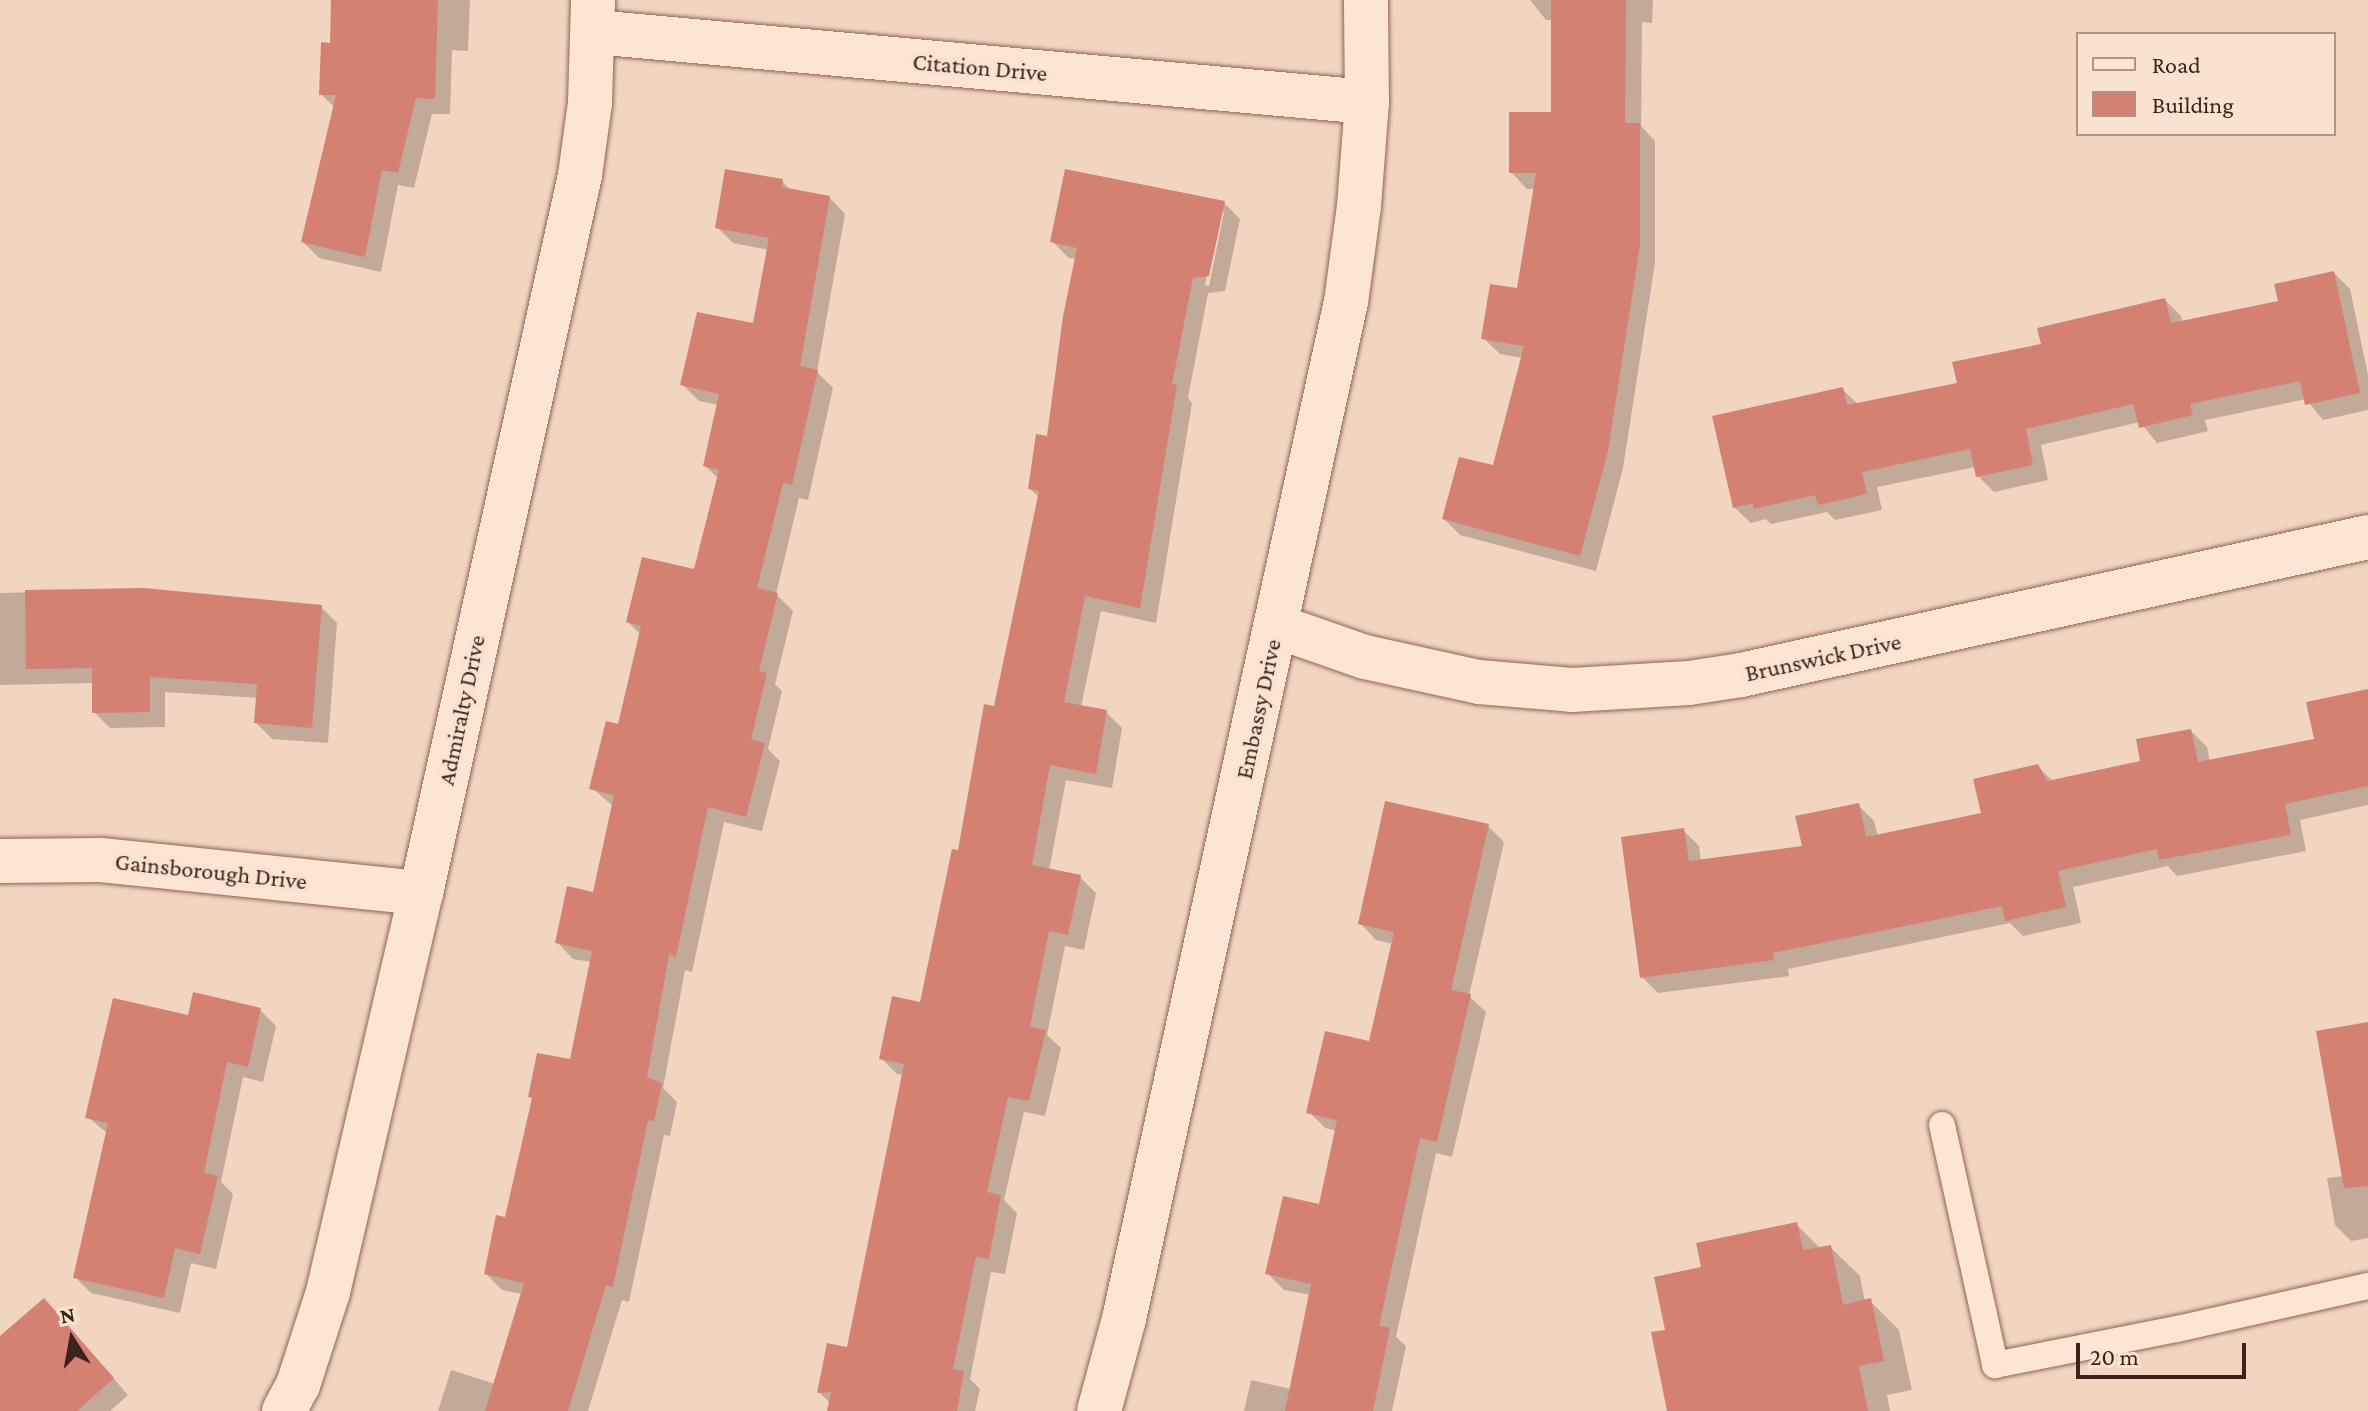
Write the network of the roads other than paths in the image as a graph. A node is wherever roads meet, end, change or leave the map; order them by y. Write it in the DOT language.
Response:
graph roads {
  1 [pos="1366,0"];
  2 [pos="593,16"];
  3 [pos="1367,102"];
  4 [pos="2368,537"];
  5 [pos="1276,626"];
  6 [pos="0,861"];
  7 [pos="421,893"];
  8 [pos="1942,1125"];
  9 [pos="2368,1286"];
  10 [pos="284,1411"];
  11 [pos="1099,1411"];
  1 -- 3 [label="street, Embassy Drive"];
  2 -- 3 [label="street, Citation Drive"];
  2 -- 7 [label="street, Admiralty Drive"];
  3 -- 5 [label="street, Embassy Drive"];
  4 -- 5 [label="street, Brunswick Drive"];
  5 -- 11 [label="street, Embassy Drive"];
  6 -- 7 [label="street, Gainsborough Drive"];
  7 -- 10 [label="street, Admiralty Drive"];
  8 -- 9 [label="lane"];
}
